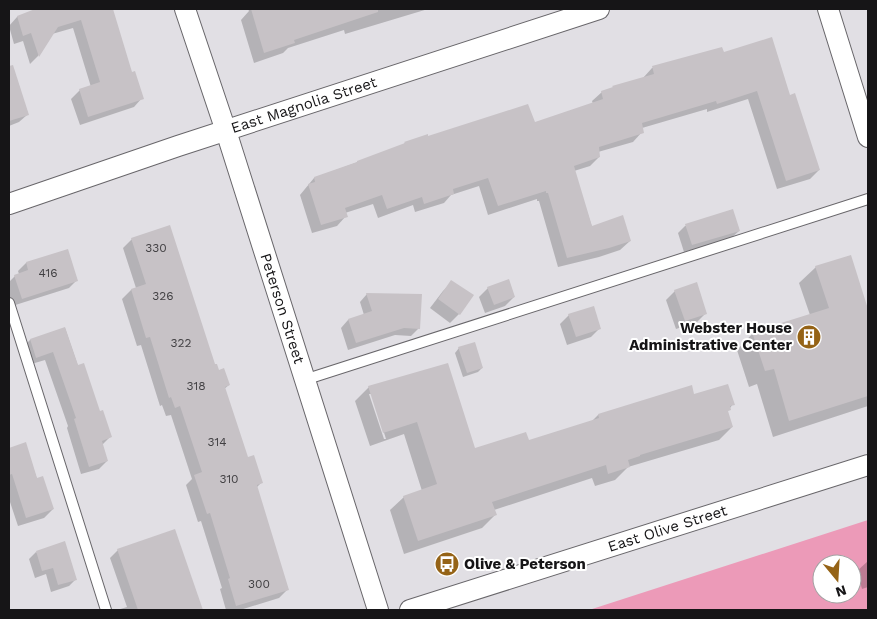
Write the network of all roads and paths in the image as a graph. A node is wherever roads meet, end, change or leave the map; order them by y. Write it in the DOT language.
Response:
graph roads {
  1 [pos="185,9"];
  2 [pos="600,9"];
  3 [pos="828,9"];
  4 [pos="226,131"];
  5 [pos="868,137"];
  6 [pos="868,199"];
  7 [pos="9,204"];
  8 [pos="9,303"];
  9 [pos="304,380"];
  10 [pos="868,465"];
  11 [pos="106,610"];
  12 [pos="378,610"];
  13 [pos="410,610"];
  1 -- 4 [label="street, Peterson Street"];
  2 -- 4 [label="street, East Magnolia Street"];
  3 -- 5 [label="street"];
  4 -- 7 [label="street, East Magnolia Street"];
  4 -- 9 [label="street, Peterson Street"];
  6 -- 9 [label="lane"];
  8 -- 11 [label="lane"];
  9 -- 12 [label="street, Peterson Street"];
  10 -- 13 [label="street, East Olive Street"];
}
